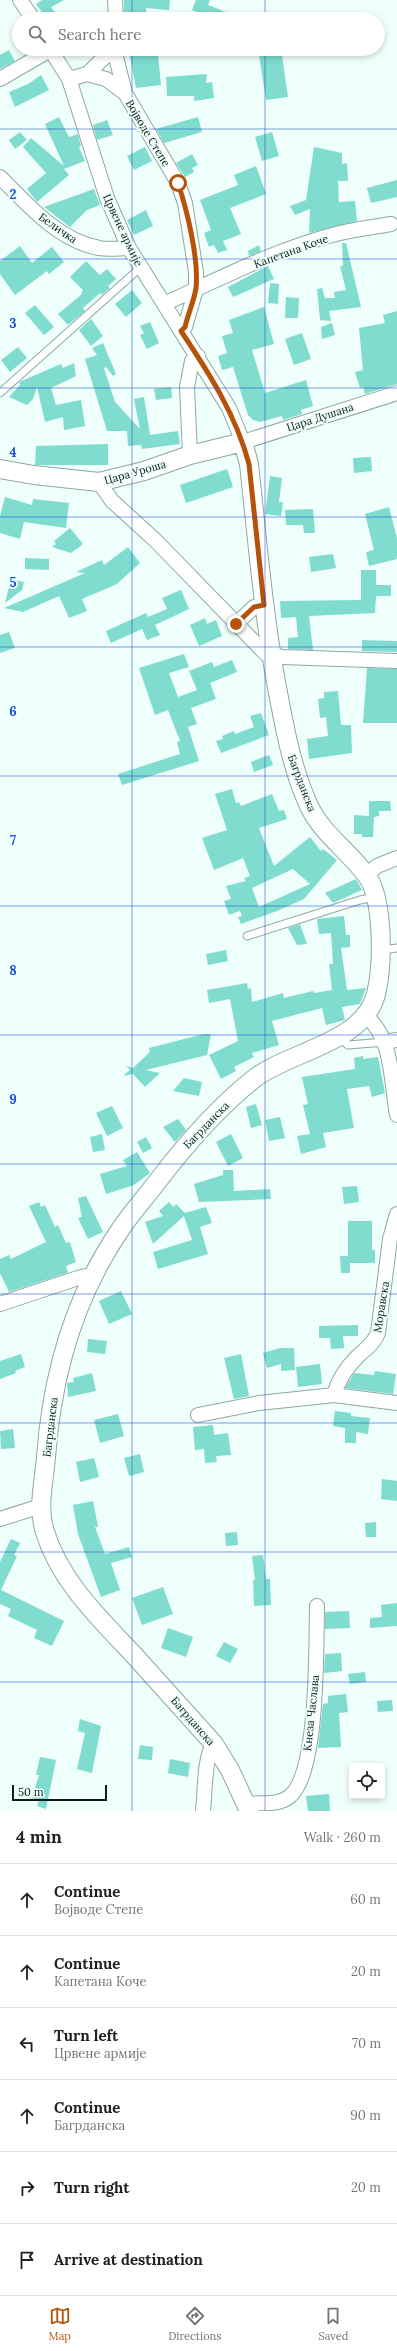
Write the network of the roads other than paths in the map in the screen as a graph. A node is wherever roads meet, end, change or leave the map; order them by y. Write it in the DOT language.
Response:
graph roads {
  1 [pos="20,0"];
  2 [pos="115,0"];
  3 [pos="29,12"];
  4 [pos="116,12"];
  5 [pos="40,56"];
  6 [pos="54,56"];
  7 [pos="106,56"];
  8 [pos="115,56"];
  9 [pos="87,74"];
  10 [pos="0,79"];
  11 [pos="69,79"];
  12 [pos="125,93"];
  13 [pos="0,177"];
  14 [pos="391,224"];
  15 [pos="129,248"];
  16 [pos="140,268"];
  17 [pos="196,289"];
  18 [pos="164,304"];
  19 [pos="181,331"];
  20 [pos="198,356"];
  21 [pos="0,393"];
  22 [pos="397,393"];
  23 [pos="243,442"];
  24 [pos="190,455"];
  25 [pos="0,469"];
  26 [pos="99,482"];
  27 [pos="264,605"];
  28 [pos="236,624"];
  29 [pos="271,656"];
  30 [pos="397,661"];
  31 [pos="397,858"];
  32 [pos="366,875"];
  33 [pos="375,897"];
  34 [pos="247,936"];
  35 [pos="389,949"];
  36 [pos="366,1016"];
  37 [pos="339,1036"];
  38 [pos="391,1041"];
  39 [pos="397,1115"];
  40 [pos="397,1214"];
  41 [pos="91,1278"];
  42 [pos="0,1304"];
  43 [pos="334,1395"];
  44 [pos="397,1403"];
  45 [pos="198,1415"];
  46 [pos="41,1506"];
  47 [pos="0,1519"];
  48 [pos="317,1606"];
  49 [pos="214,1744"];
  50 [pos="248,1808"];
  51 [pos="203,1811"];
  1 -- 3 [label="street"];
  2 -- 4 [label="street"];
  5 -- 10 [label="street"];
  6 -- 11 [label="street, Црвене армије"];
  7 -- 9 [label="street, Војводе Степе"];
  8 -- 12 [label="street, Војводе Степе"];
  9 -- 11 [label="street, Војводе Степе"];
  9 -- 12 [label="street, Војводе Степе"];
  11 -- 15 [label="street, Црвене армије"];
  12 -- 17 [label="street, Војводе Степе"];
  13 -- 15 [label="street, Беличка"];
  14 -- 17 [label="street, Капетана Коче"];
  15 -- 16 [label="street, Црвене армије"];
  16 -- 18 [label="street, Црвене армије"];
  16 -- 21 [label="lane"];
  17 -- 18 [label="street, Капетана Коче"];
  17 -- 19 [label="street"];
  18 -- 19 [label="street, Црвене армије"];
  19 -- 20 [label="street, Црвене армије"];
  20 -- 23 [label="street, Црвене армије"];
  20 -- 24 [label="street"];
  22 -- 23 [label="street, Цара Душана"];
  23 -- 24 [label="street, Цара Уроша"];
  23 -- 27 [label="street, Багрданска"];
  24 -- 26 [label="street, Цара Уроша"];
  25 -- 26 [label="street, Цара Уроша"];
  26 -- 28 [label="street"];
  27 -- 28 [label="street"];
  27 -- 29 [label="street, Багрданска"];
  28 -- 29 [label="street"];
  29 -- 30 [label="street"];
  29 -- 32 [label="street, Багрданска"];
  31 -- 32 [label="street"];
  32 -- 33 [label="street, Багрданска"];
  33 -- 34 [label="lane"];
  33 -- 35 [label="street, Багрданска"];
  35 -- 36 [label="street, Багрданска"];
  36 -- 37 [label="street, Багрданска"];
  36 -- 38 [label="street"];
  37 -- 38 [label="lane"];
  37 -- 41 [label="street, Багрданска"];
  38 -- 39 [label="street"];
  40 -- 43 [label="street, Моравска"];
  41 -- 42 [label="street"];
  41 -- 46 [label="street, Багрданска"];
  43 -- 44 [label="street"];
  43 -- 45 [label="street"];
  46 -- 47 [label="street"];
  46 -- 49 [label="street, Багрданска"];
  48 -- 50 [label="street, Кнеза Часлава"];
  49 -- 50 [label="street, Багрданска"];
  49 -- 51 [label="street"];
}
